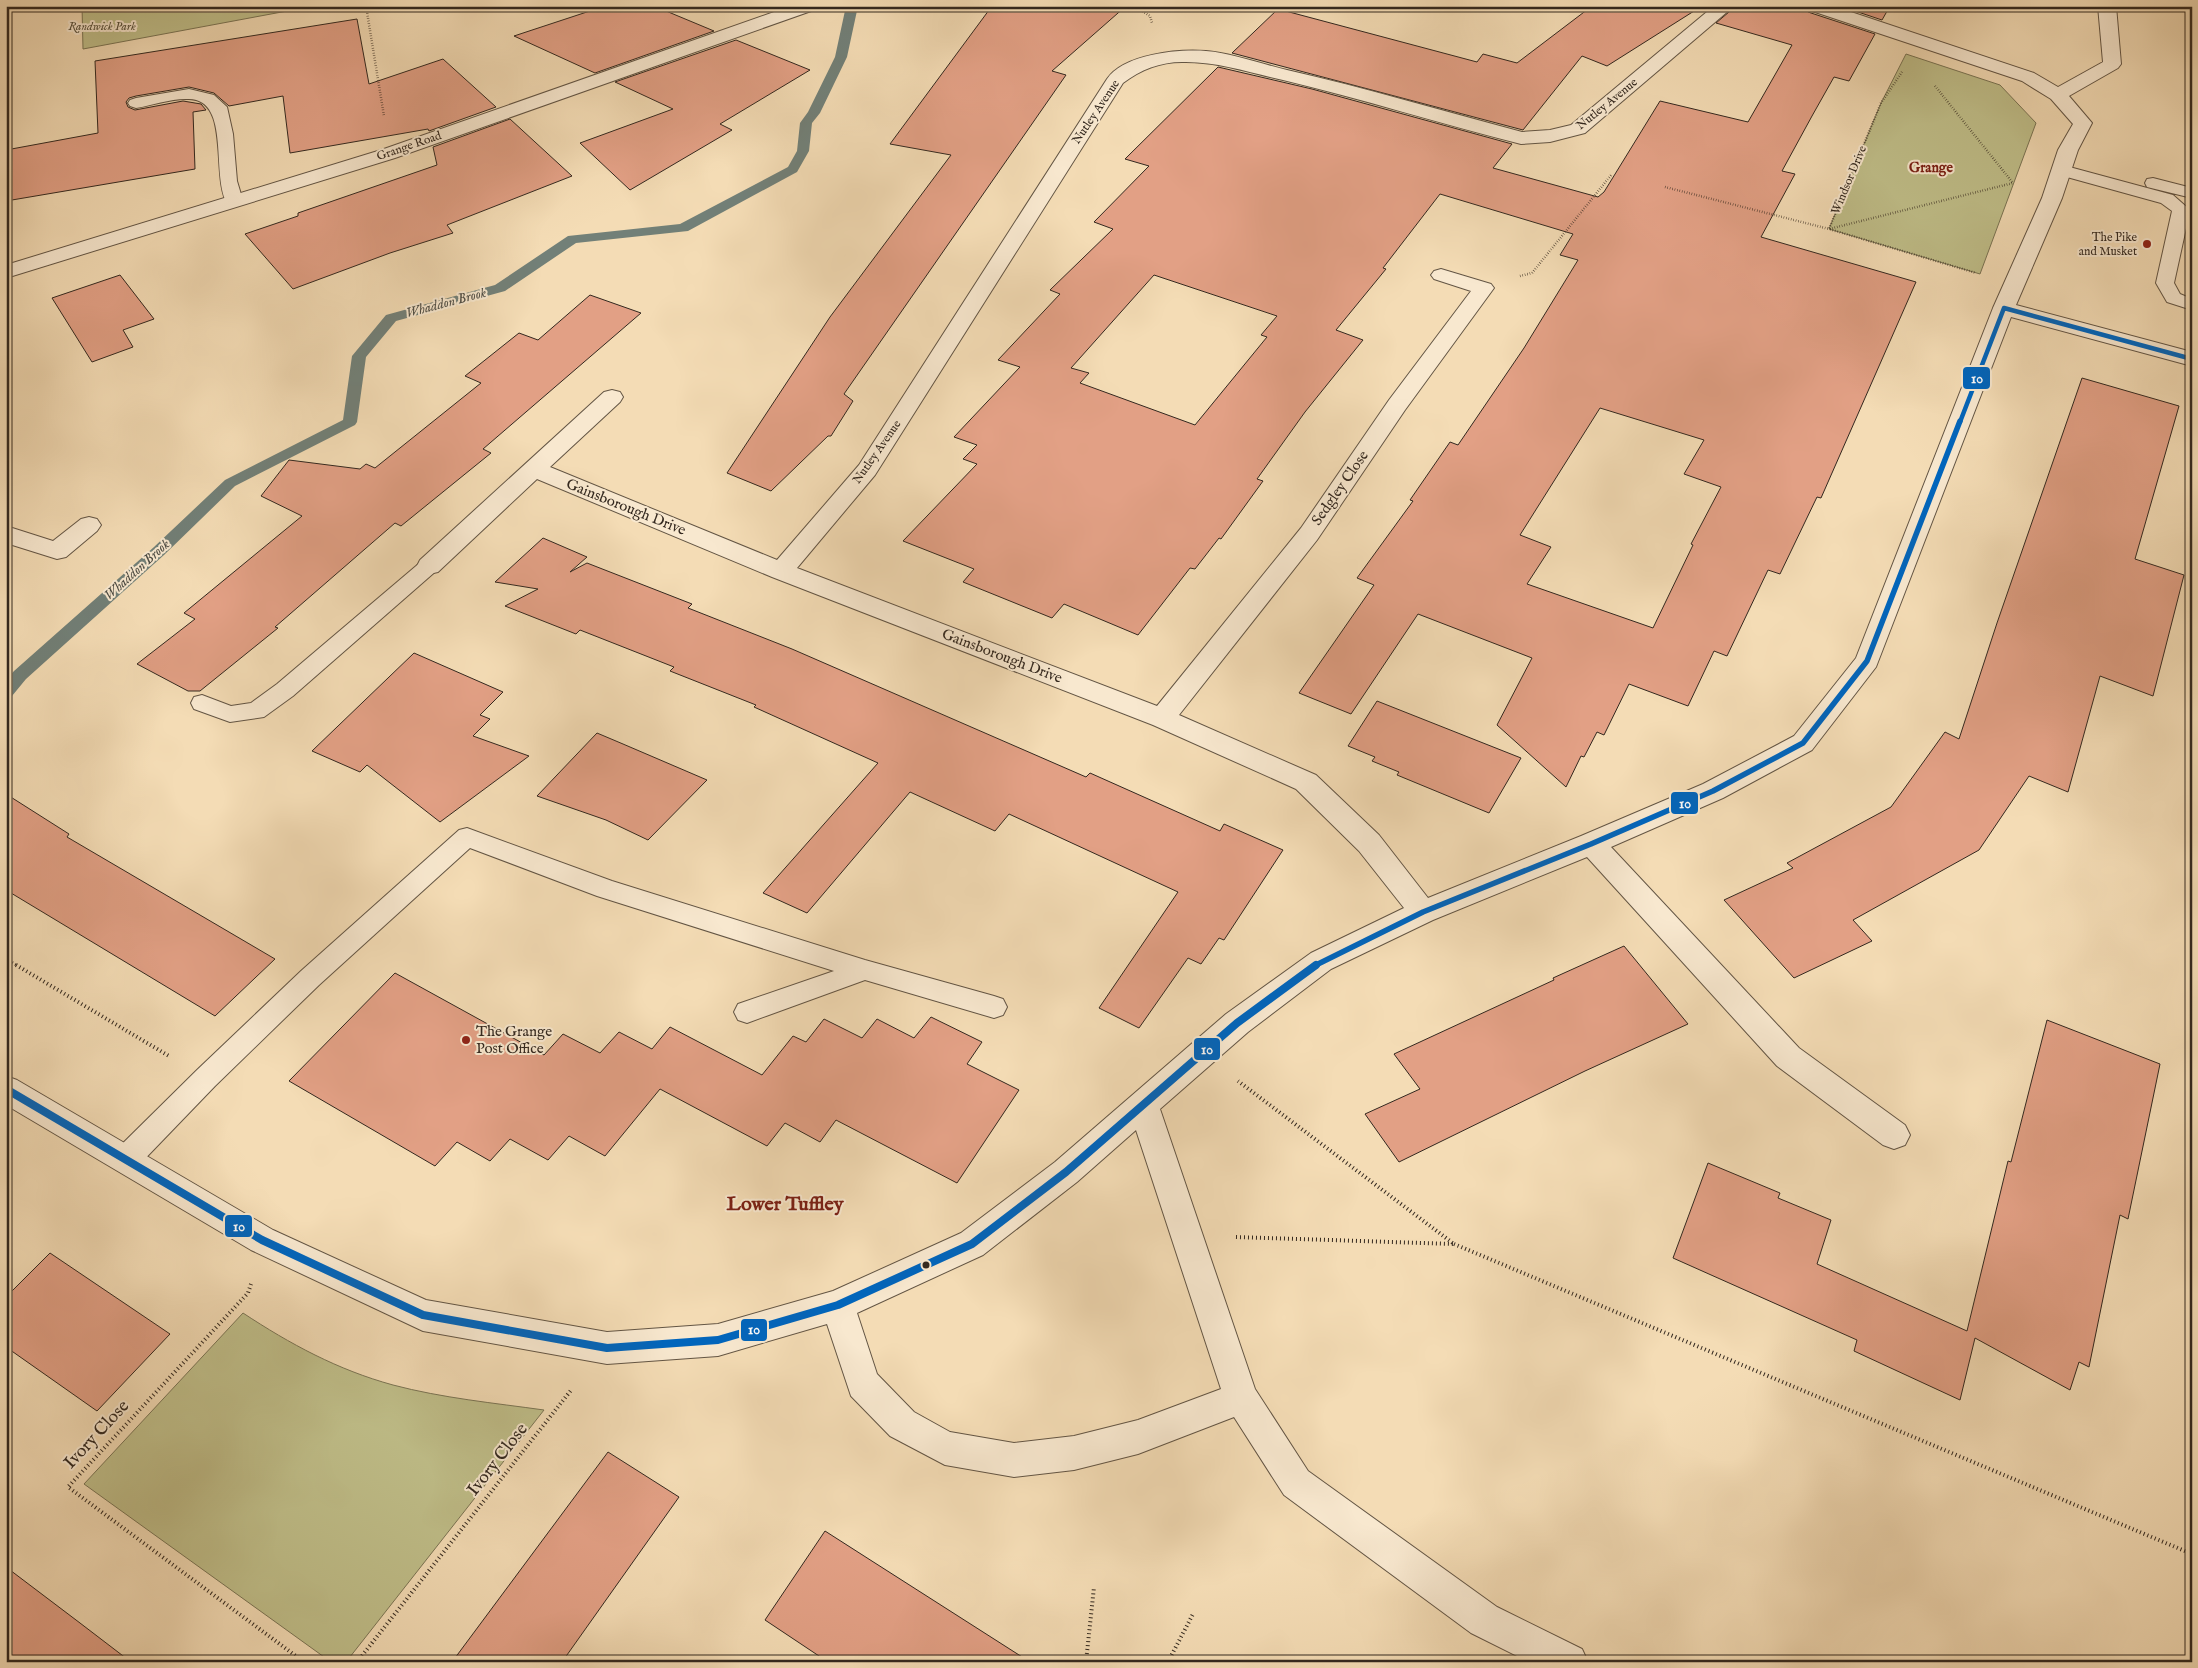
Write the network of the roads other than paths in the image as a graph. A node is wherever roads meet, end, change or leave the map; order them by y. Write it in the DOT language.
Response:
graph roads {
  1 [pos="808,6"];
  2 [pos="1725,6"];
  3 [pos="1815,6"];
  4 [pos="2106,6"];
  5 [pos="2058,95"];
  6 [pos="136,103"];
  7 [pos="2063,165"];
  8 [pos="2192,193"];
  9 [pos="234,202"];
  10 [pos="6,272"];
  11 [pos="1441,275"];
  12 [pos="2009,296"];
  13 [pos="2192,306"];
  14 [pos="2192,359"];
  15 [pos="612,397"];
  16 [pos="533,469"];
  17 [pos="90,525"];
  18 [pos="6,534"];
  19 [pos="429,566"];
  20 [pos="781,571"];
  21 [pos="202,704"];
  22 [pos="1162,718"];
  23 [pos="1591,844"];
  24 [pos="1423,912"];
  25 [pos="865,970"];
  26 [pos="994,1007"];
  27 [pos="747,1012"];
  28 [pos="6,1089"];
  29 [pos="1143,1106"];
  30 [pos="1894,1135"];
  31 [pos="126,1159"];
  32 [pos="838,1305"];
  33 [pos="1241,1398"];
  34 [pos="1569,1662"];
  1 -- 9 [label="street, Grange Road"];
  2 -- 20 [label="street, Nutley Avenue"];
  3 -- 5 [label="street"];
  4 -- 5 [label="street"];
  5 -- 7 [label="street"];
  6 -- 9 [label="lane"];
  7 -- 8 [label="lane"];
  7 -- 12 [label="street"];
  7 -- 13 [label="lane"];
  9 -- 10 [label="street, Grange Road"];
  11 -- 22 [label="street, Sedgley Close"];
  12 -- 14 [label="street"];
  12 -- 23 [label="street"];
  15 -- 16 [label="street"];
  16 -- 19 [label="street"];
  16 -- 20 [label="street, Gainsborough Drive"];
  17 -- 18 [label="street"];
  19 -- 21 [label="lane"];
  20 -- 22 [label="street, Gainsborough Drive"];
  22 -- 24 [label="street, Gainsborough Drive"];
  23 -- 24 [label="street"];
  23 -- 30 [label="street"];
  24 -- 29 [label="street"];
  25 -- 26 [label="lane"];
  25 -- 27 [label="lane"];
  25 -- 31 [label="lane"];
  28 -- 31 [label="street"];
  29 -- 32 [label="street"];
  29 -- 33 [label="street"];
  31 -- 32 [label="street"];
  32 -- 33 [label="street"];
  33 -- 34 [label="street"];
}
